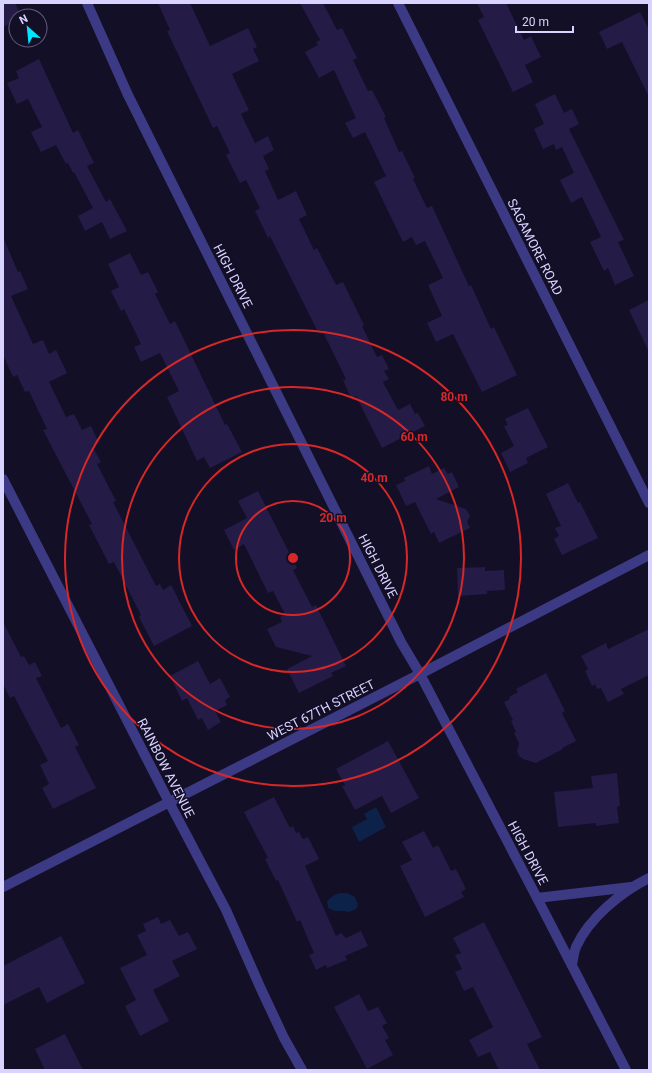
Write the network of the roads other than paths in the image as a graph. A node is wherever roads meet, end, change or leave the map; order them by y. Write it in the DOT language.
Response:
graph roads {
  1 [pos="87,3"];
  2 [pos="398,3"];
  3 [pos="3,479"];
  4 [pos="649,503"];
  5 [pos="649,555"];
  6 [pos="420,674"];
  7 [pos="169,802"];
  8 [pos="649,878"];
  9 [pos="3,887"];
  10 [pos="631,888"];
  11 [pos="537,898"];
  12 [pos="572,965"];
  13 [pos="302,1070"];
  14 [pos="626,1070"];
  1 -- 6 [label="street, HIGH DRIVE"];
  2 -- 4 [label="street, SAGAMORE ROAD"];
  3 -- 7 [label="street, RAINBOW AVENUE"];
  5 -- 6 [label="street, WEST 67TH STREET"];
  6 -- 7 [label="street, WEST 67TH STREET"];
  6 -- 11 [label="street, HIGH DRIVE"];
  7 -- 9 [label="street, WEST 67TH STREET"];
  7 -- 13 [label="street, RAINBOW AVENUE"];
  8 -- 10 [label="street"];
  10 -- 11 [label="street"];
  10 -- 12 [label="street"];
  11 -- 12 [label="street, HIGH DRIVE"];
  12 -- 14 [label="street, HIGH DRIVE"];
}
